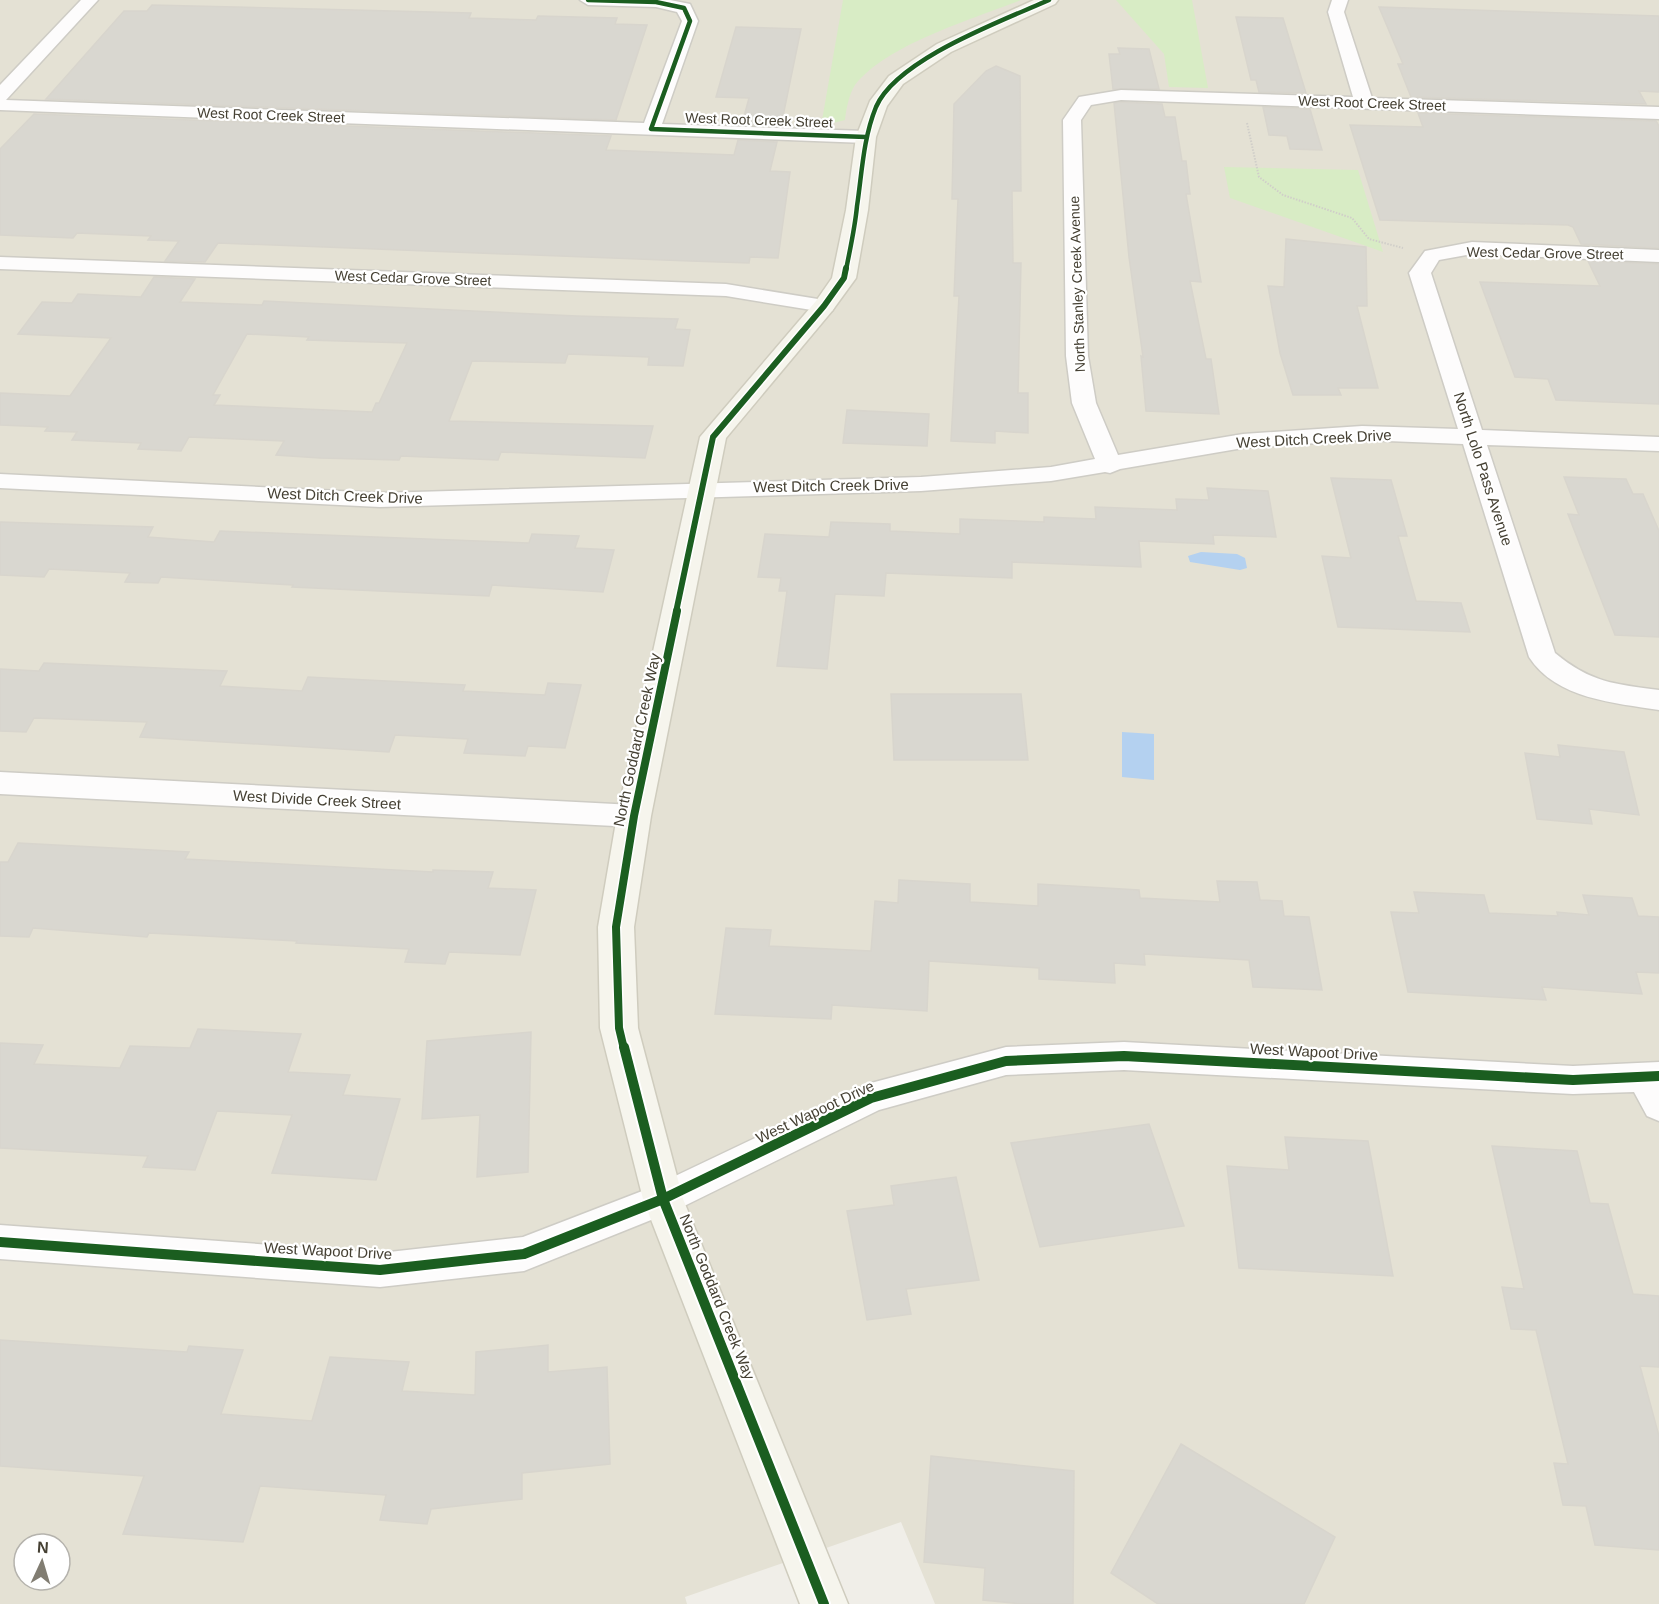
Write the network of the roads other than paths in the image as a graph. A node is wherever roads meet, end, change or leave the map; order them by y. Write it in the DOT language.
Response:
graph roads {
  1 [pos="90,0"];
  2 [pos="588,0"];
  3 [pos="1049,0"];
  4 [pos="1340,0"];
  5 [pos="0,96"];
  6 [pos="1085,101"];
  7 [pos="1364,104"];
  8 [pos="0,105"];
  9 [pos="1659,113"];
  10 [pos="651,129"];
  11 [pos="866,137"];
  12 [pos="1432,255"];
  13 [pos="1659,256"];
  14 [pos="0,263"];
  15 [pos="824,306"];
  16 [pos="1473,436"];
  17 [pos="1659,444"];
  18 [pos="1110,466"];
  19 [pos="0,481"];
  20 [pos="703,489"];
  21 [pos="1659,700"];
  22 [pos="0,783"];
  23 [pos="634,816"];
  24 [pos="1654,1087"];
  25 [pos="663,1199"];
  26 [pos="0,1242"];
  27 [pos="824,1604"];
  1 -- 5 [label="street"];
  2 -- 10 [label="street"];
  3 -- 11 [label="street, North Goddard Creek Way"];
  4 -- 7 [label="street"];
  6 -- 7 [label="street, West Root Creek Street"];
  6 -- 18 [label="street, North Stanley Creek Avenue"];
  7 -- 9 [label="street, West Root Creek Street"];
  8 -- 10 [label="street, West Root Creek Street"];
  10 -- 11 [label="street, West Root Creek Street"];
  11 -- 15 [label="street, North Goddard Creek Way"];
  12 -- 13 [label="street, West Cedar Grove Street"];
  12 -- 16 [label="street, North Lolo Pass Avenue"];
  14 -- 15 [label="street, West Cedar Grove Street"];
  15 -- 20 [label="street, North Goddard Creek Way"];
  16 -- 17 [label="street, West Ditch Creek Drive"];
  16 -- 18 [label="street, West Ditch Creek Drive"];
  16 -- 21 [label="street, North Lolo Pass Avenue"];
  18 -- 20 [label="street, West Ditch Creek Drive"];
  19 -- 20 [label="street, West Ditch Creek Drive"];
  20 -- 23 [label="street, North Goddard Creek Way"];
  22 -- 23 [label="street, West Divide Creek Street"];
  23 -- 25 [label="street, North Goddard Creek Way"];
  24 -- 25 [label="street, West Wapoot Drive"];
  25 -- 26 [label="street, West Wapoot Drive"];
  25 -- 27 [label="street, North Goddard Creek Way"];
}
